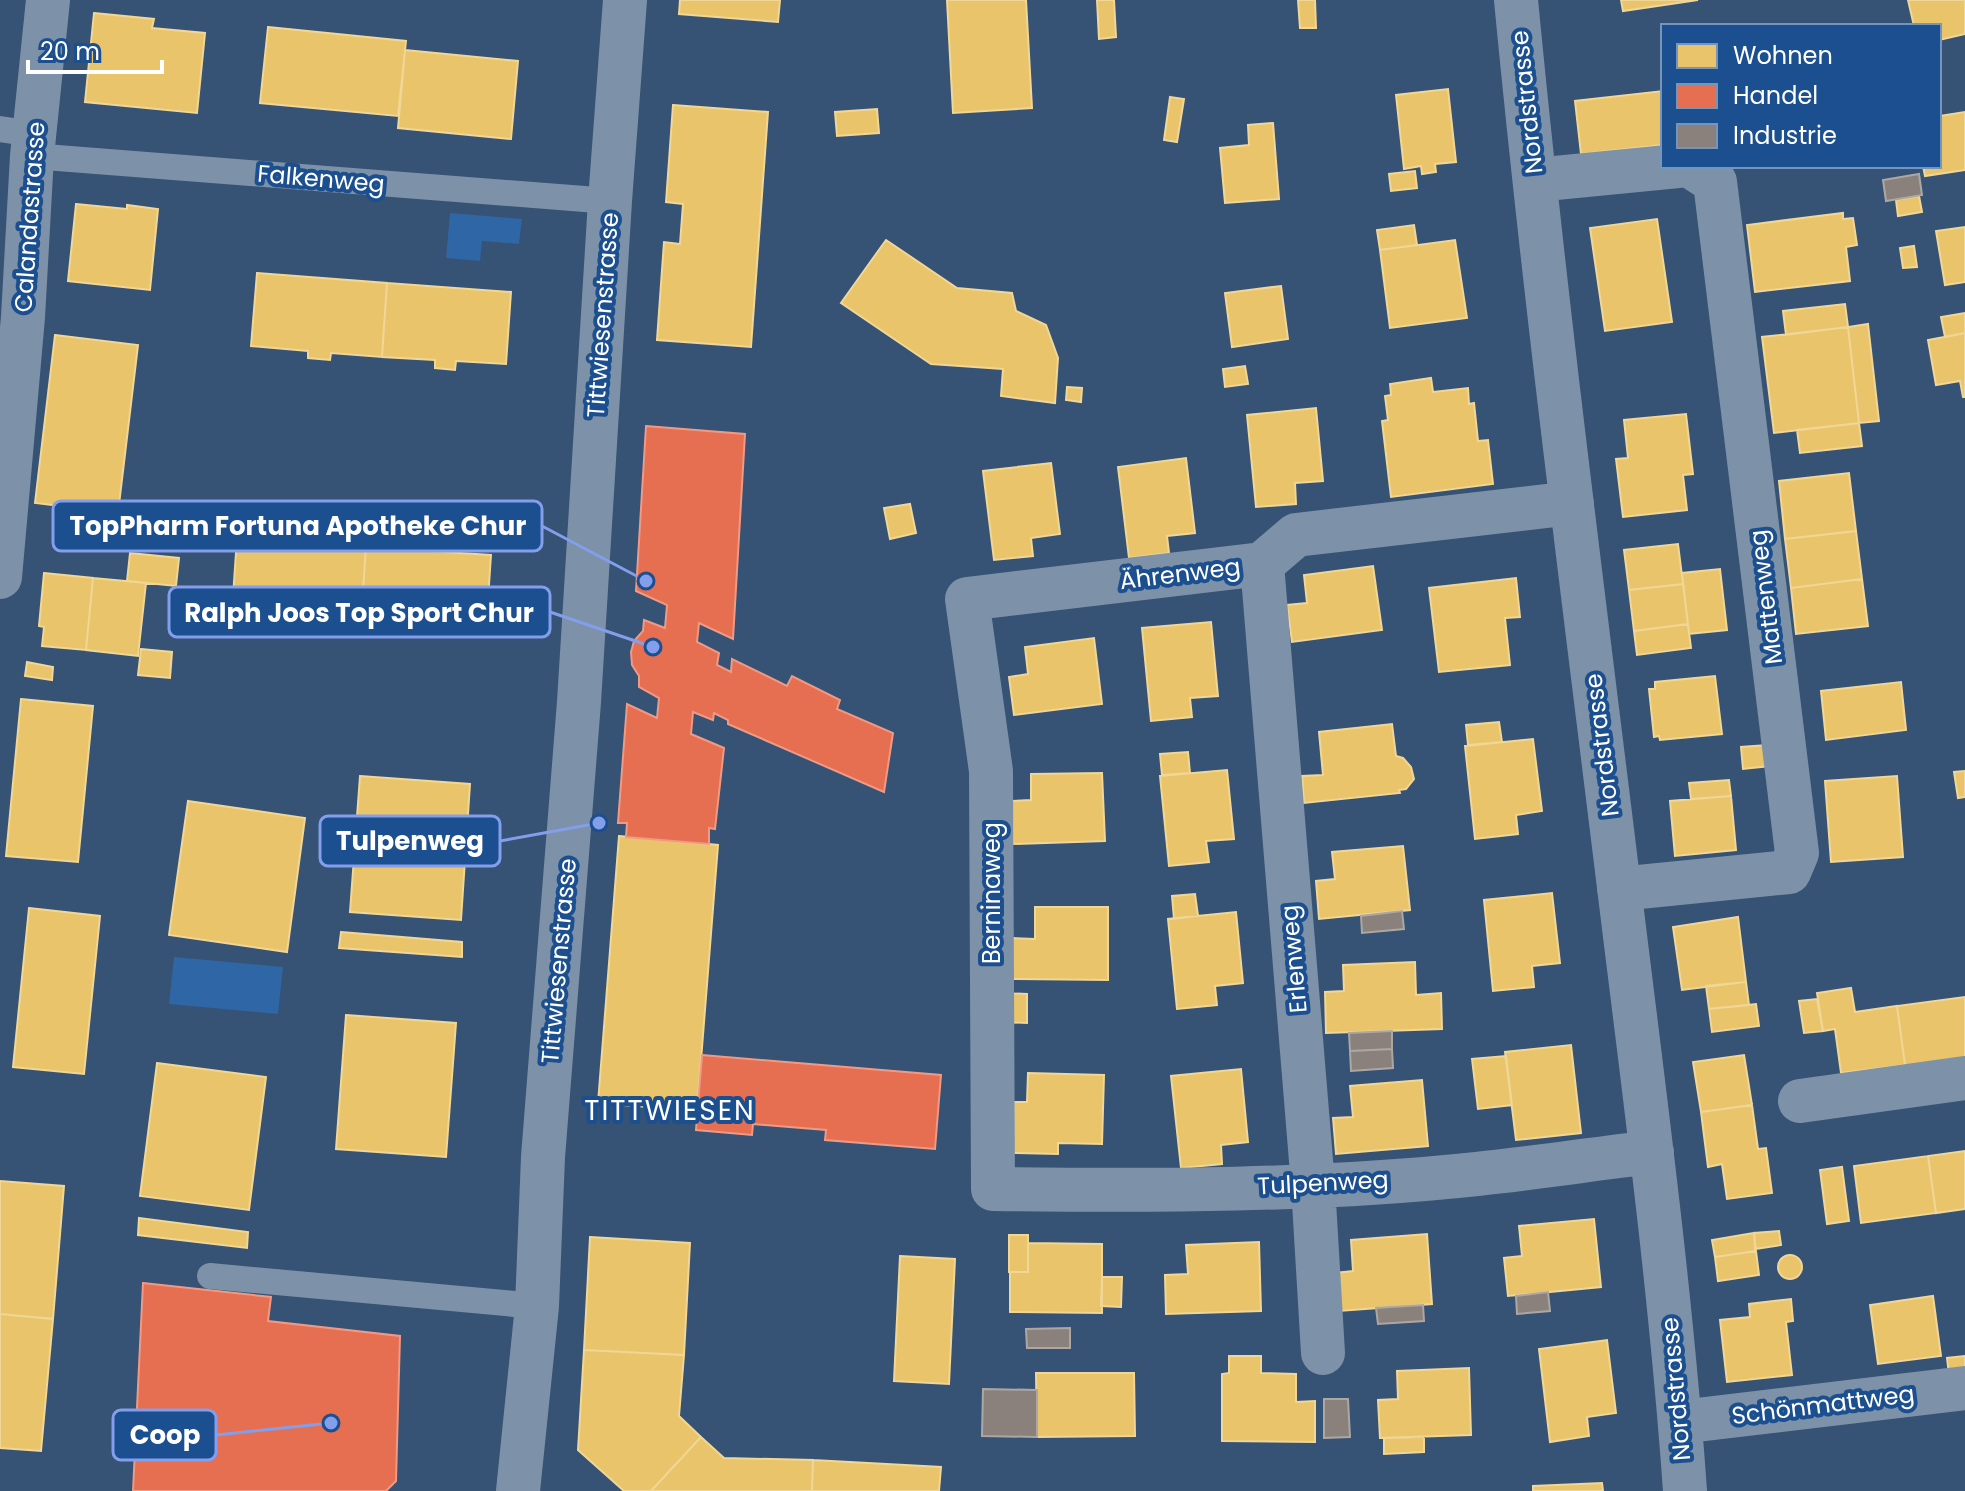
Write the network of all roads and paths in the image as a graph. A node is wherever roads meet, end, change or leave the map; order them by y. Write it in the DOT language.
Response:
graph roads {
  1 [pos="48,0"];
  2 [pos="625,0"];
  3 [pos="1516,0"];
  4 [pos="22,140"];
  5 [pos="1661,168"];
  6 [pos="1693,168"];
  7 [pos="1535,180"];
  8 [pos="610,201"];
  9 [pos="12,316"];
  10 [pos="1572,503"];
  11 [pos="1262,564"];
  12 [pos="0,577"];
  13 [pos="967,599"];
  14 [pos="1619,889"];
  15 [pos="1965,1078"];
  16 [pos="1800,1101"];
  17 [pos="1652,1152"];
  18 [pos="1313,1185"];
  19 [pos="993,1189"];
  20 [pos="210,1276"];
  21 [pos="537,1306"];
  22 [pos="1323,1353"];
  23 [pos="1965,1388"];
  24 [pos="1680,1422"];
  25 [pos="518,1491"];
  26 [pos="1685,1491"];
  1 -- 4 [label="street, Calandastrasse"];
  2 -- 8 [label="street, Tittwiesenstrasse"];
  3 -- 7 [label="street, Nordstrasse"];
  4 -- 8 [label="lane, Falkenweg"];
  4 -- 9 [label="street, Calandastrasse"];
  5 -- 7 [label="street"];
  6 -- 14 [label="street, Mattenweg"];
  7 -- 10 [label="street, Nordstrasse"];
  8 -- 21 [label="street, Tittwiesenstrasse"];
  9 -- 12 [label="street, Calandastrasse"];
  10 -- 11 [label="street, Ährenweg"];
  10 -- 14 [label="street, Nordstrasse"];
  11 -- 13 [label="street, Ährenweg"];
  11 -- 18 [label="street, Erlenweg"];
  13 -- 19 [label="street, Berninaweg"];
  14 -- 17 [label="street, Nordstrasse"];
  15 -- 16 [label="street"];
  17 -- 18 [label="street, Tulpenweg"];
  17 -- 24 [label="street, Nordstrasse"];
  18 -- 19 [label="street, Tulpenweg"];
  18 -- 22 [label="street, Erlenweg"];
  20 -- 21 [label="lane"];
  21 -- 25 [label="street, Tittwiesenstrasse"];
  23 -- 24 [label="street, Schönmattweg"];
  24 -- 26 [label="street, Nordstrasse"];
}
